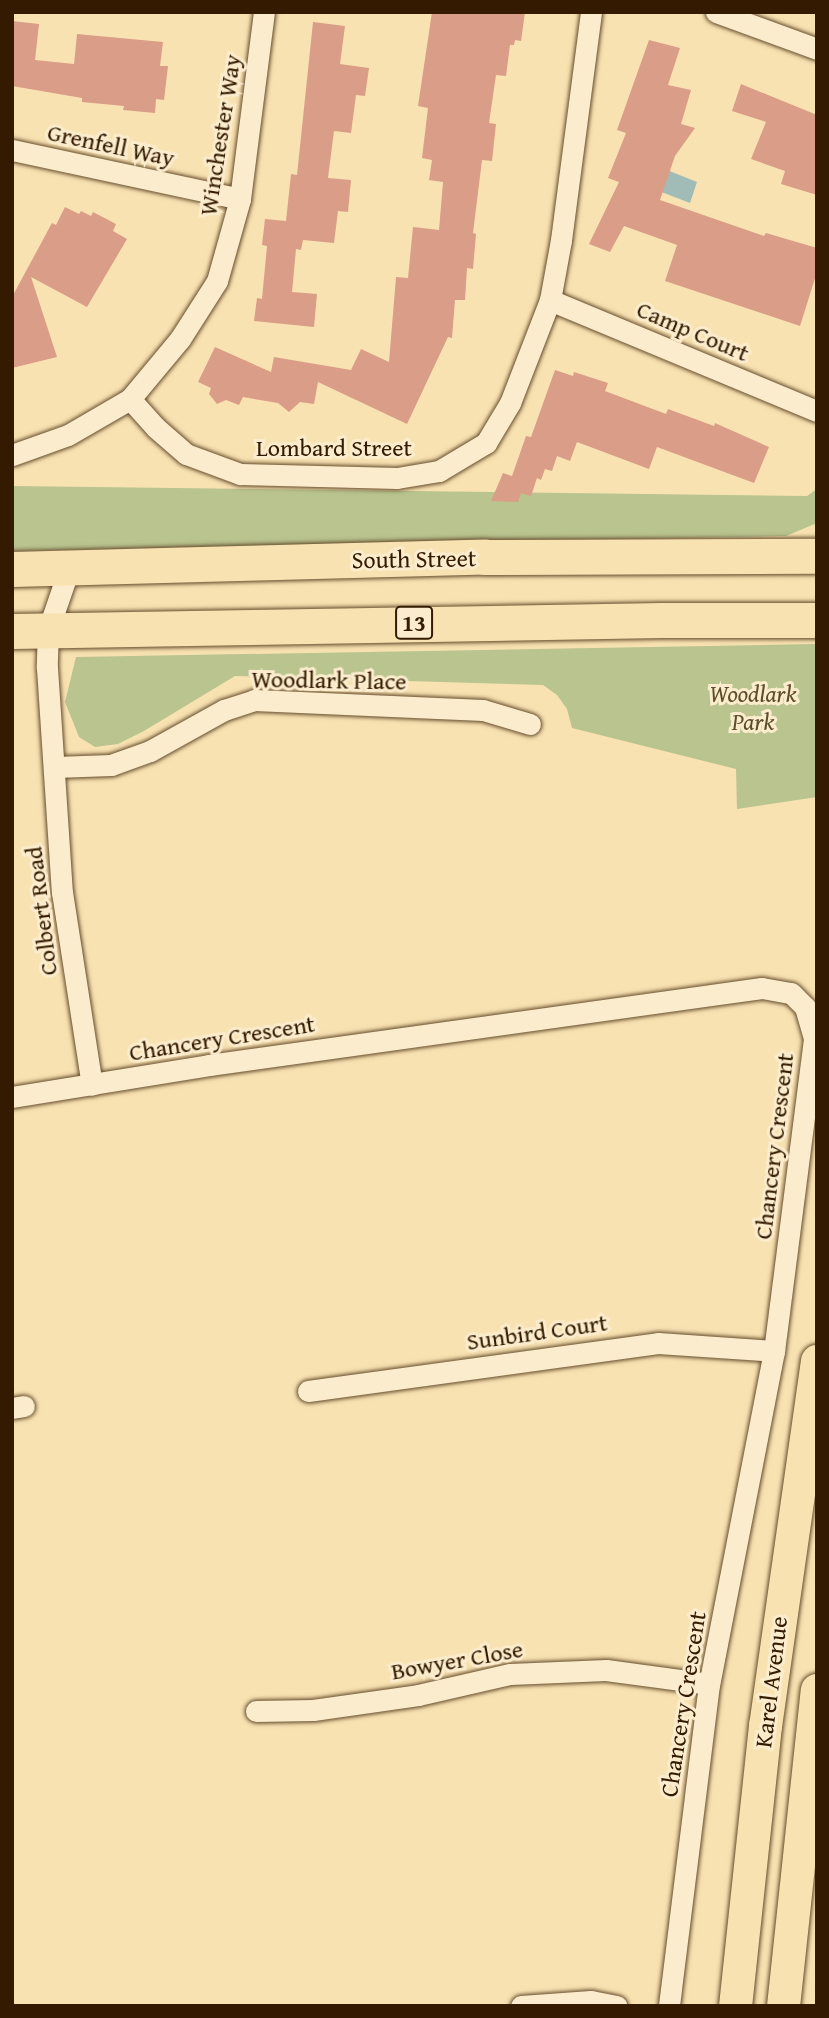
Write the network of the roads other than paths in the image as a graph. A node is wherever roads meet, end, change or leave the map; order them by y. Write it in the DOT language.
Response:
graph roads {
  1 [pos="264,12"];
  2 [pos="591,12"];
  3 [pos="716,12"];
  4 [pos="817,49"];
  5 [pos="12,150"];
  6 [pos="240,200"];
  7 [pos="550,300"];
  8 [pos="130,399"];
  9 [pos="817,411"];
  10 [pos="12,455"];
  11 [pos="816,555"];
  12 [pos="70,566"];
  13 [pos="12,569"];
  14 [pos="817,620"];
  15 [pos="48,630"];
  16 [pos="12,631"];
  17 [pos="530,724"];
  18 [pos="55,767"];
  19 [pos="92,1084"];
  20 [pos="12,1097"];
  21 [pos="774,1351"];
  22 [pos="817,1360"];
  23 [pos="308,1391"];
  24 [pos="709,1684"];
  25 [pos="817,1690"];
  26 [pos="257,1711"];
  27 [pos="521,2006"];
  28 [pos="617,2006"];
  29 [pos="669,2006"];
  30 [pos="735,2006"];
  31 [pos="783,2006"];
  1 -- 6 [label="street, Winchester Way"];
  2 -- 7 [label="street, Lombard Street"];
  3 -- 4 [label="street"];
  5 -- 6 [label="street, Grenfell Way"];
  6 -- 8 [label="street, Winchester Way"];
  7 -- 8 [label="street, Lombard Street"];
  7 -- 9 [label="street, Camp Court"];
  8 -- 10 [label="street, Winchester Way"];
  11 -- 12 [label="highway, South Street"];
  12 -- 13 [label="highway, South Street"];
  12 -- 15 [label="street, Colbert Road"];
  14 -- 15 [label="highway, 13"];
  15 -- 16 [label="highway, 13"];
  15 -- 18 [label="street, Colbert Road"];
  17 -- 18 [label="street, Woodlark Place"];
  18 -- 19 [label="street, Colbert Road"];
  19 -- 20 [label="street, Chancery Crescent"];
  19 -- 21 [label="street, Chancery Crescent"];
  21 -- 23 [label="street, Sunbird Court"];
  21 -- 24 [label="street, Chancery Crescent"];
  22 -- 30 [label="main road, Karel Avenue"];
  24 -- 26 [label="street, Bowyer Close"];
  24 -- 29 [label="street, Chancery Crescent"];
  25 -- 31 [label="main road, Karel Avenue"];
  27 -- 28 [label="street"];
}
